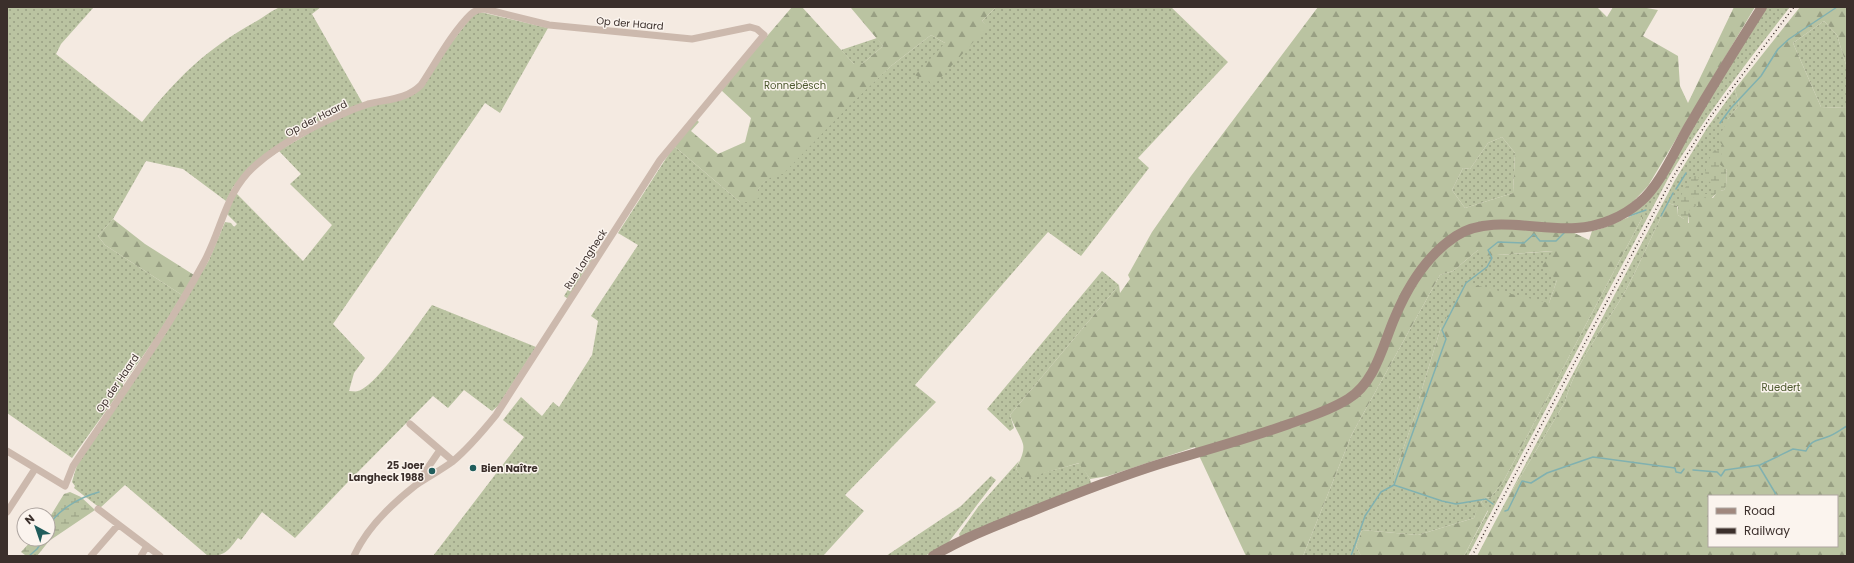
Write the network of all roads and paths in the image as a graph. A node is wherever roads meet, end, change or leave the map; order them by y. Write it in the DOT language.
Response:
graph roads {
  1 [pos="1762,7"];
  2 [pos="764,34"];
  3 [pos="410,424"];
  4 [pos="440,450"];
  5 [pos="7,451"];
  6 [pos="453,461"];
  7 [pos="35,469"];
  8 [pos="416,486"];
  9 [pos="98,509"];
  10 [pos="7,512"];
  11 [pos="118,525"];
  12 [pos="146,546"];
  13 [pos="91,556"];
  14 [pos="141,556"];
  15 [pos="160,556"];
  16 [pos="354,556"];
  17 [pos="932,556"];
  1 -- 17 [label="main road"];
  2 -- 6 [label="street, Rue Langheck"];
  2 -- 7 [label="street, Op der Haard"];
  3 -- 4 [label="street"];
  4 -- 6 [label="street"];
  4 -- 8 [label="street, Rue Langheck"];
  5 -- 7 [label="street"];
  6 -- 8 [label="street, Rue Langheck"];
  7 -- 10 [label="street"];
  8 -- 16 [label="street, Rue Langheck"];
  9 -- 11 [label="street"];
  11 -- 12 [label="street"];
  11 -- 13 [label="street"];
  12 -- 14 [label="street"];
  12 -- 15 [label="street"];
}
